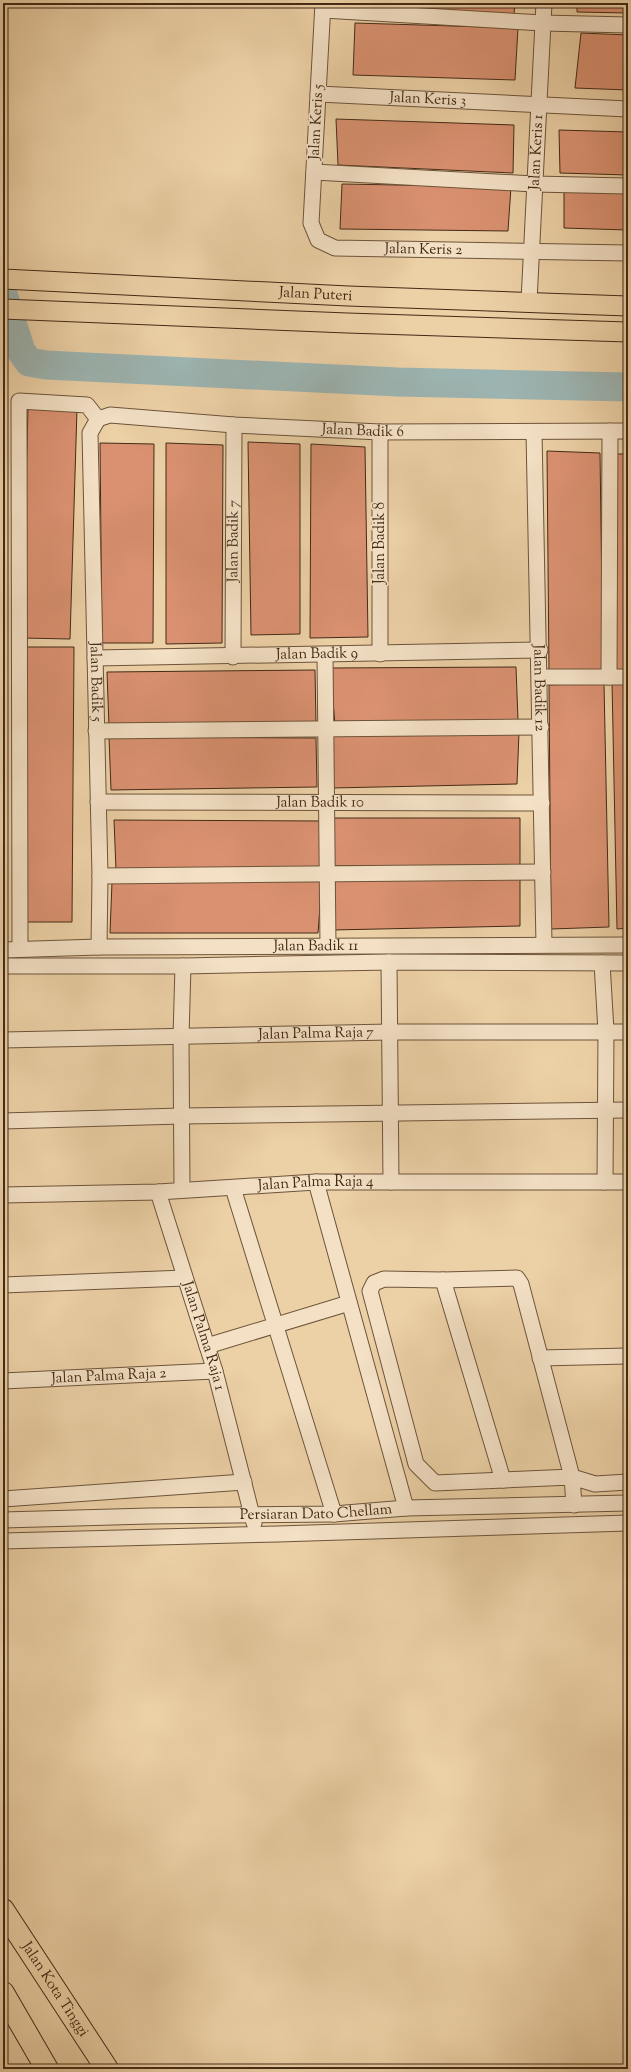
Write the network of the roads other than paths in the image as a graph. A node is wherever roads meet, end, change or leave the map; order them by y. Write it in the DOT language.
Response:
graph roads {
  1 [pos="544,3"];
  2 [pos="323,6"];
  3 [pos="543,23"];
  4 [pos="628,25"];
  5 [pos="318,94"];
  6 [pos="539,105"];
  7 [pos="628,109"];
  8 [pos="314,172"];
  9 [pos="534,184"];
  10 [pos="628,186"];
  11 [pos="318,240"];
  12 [pos="531,250"];
  13 [pos="628,253"];
  14 [pos="3,279"];
  15 [pos="348,296"];
  16 [pos="529,302"];
  17 [pos="628,306"];
  18 [pos="3,309"];
  19 [pos="346,323"];
  20 [pos="628,332"];
  21 [pos="98,419"];
  22 [pos="234,425"];
  23 [pos="610,431"];
  24 [pos="628,431"];
  25 [pos="380,432"];
  26 [pos="534,432"];
  27 [pos="540,650"];
  28 [pos="380,654"];
  29 [pos="325,655"];
  30 [pos="233,657"];
  31 [pos="95,658"];
  32 [pos="540,677"];
  33 [pos="609,677"];
  34 [pos="628,677"];
  35 [pos="541,728"];
  36 [pos="326,729"];
  37 [pos="96,731"];
  38 [pos="98,802"];
  39 [pos="326,803"];
  40 [pos="542,803"];
  41 [pos="543,872"];
  42 [pos="327,874"];
  43 [pos="100,876"];
  44 [pos="544,944"];
  45 [pos="628,945"];
  46 [pos="328,946"];
  47 [pos="99,947"];
  48 [pos="20,949"];
  49 [pos="3,950"];
  50 [pos="389,962"];
  51 [pos="602,963"];
  52 [pos="628,963"];
  53 [pos="3,966"];
  54 [pos="183,966"];
  55 [pos="606,1031"];
  56 [pos="390,1032"];
  57 [pos="628,1032"];
  58 [pos="181,1037"];
  59 [pos="3,1040"];
  60 [pos="605,1110"];
  61 [pos="628,1110"];
  62 [pos="390,1113"];
  63 [pos="181,1116"];
  64 [pos="3,1120"];
  65 [pos="316,1182"];
  66 [pos="391,1182"];
  67 [pos="605,1182"];
  68 [pos="628,1182"];
  69 [pos="233,1188"];
  70 [pos="182,1190"];
  71 [pos="158,1192"];
  72 [pos="3,1195"];
  73 [pos="185,1278"];
  74 [pos="443,1280"];
  75 [pos="3,1285"];
  76 [pos="349,1303"];
  77 [pos="276,1326"];
  78 [pos="207,1346"];
  79 [pos="628,1356"];
  80 [pos="540,1358"];
  81 [pos="215,1371"];
  82 [pos="3,1381"];
  83 [pos="572,1477"];
  84 [pos="503,1480"];
  85 [pos="244,1482"];
  86 [pos="628,1482"];
  87 [pos="3,1499"];
  88 [pos="628,1503"];
  89 [pos="574,1505"];
  90 [pos="406,1508"];
  91 [pos="252,1514"];
  92 [pos="334,1514"];
  93 [pos="3,1520"];
  94 [pos="628,1523"];
  95 [pos="256,1535"];
  96 [pos="3,1541"];
  97 [pos="3,1910"];
  98 [pos="3,1994"];
  99 [pos="47,2069"];
  100 [pos="107,2069"];
  1 -- 3 [label="street, Jalan Keris 1"];
  2 -- 3 [label="street"];
  2 -- 5 [label="street, Jalan Keris 5"];
  3 -- 4 [label="street"];
  3 -- 6 [label="street, Jalan Keris 1"];
  5 -- 6 [label="street, Jalan Keris 3"];
  5 -- 8 [label="street, Jalan Keris 5"];
  6 -- 7 [label="street, Jalan Keris 3"];
  6 -- 9 [label="street, Jalan Keris 1"];
  8 -- 9 [label="street"];
  8 -- 11 [label="street, Jalan Keris 5"];
  9 -- 10 [label="street"];
  9 -- 12 [label="street, Jalan Keris 1"];
  11 -- 12 [label="street, Jalan Keris 2"];
  12 -- 13 [label="street, Jalan Keris 2"];
  12 -- 16 [label="street, Jalan Keris 1"];
  14 -- 15 [label="main road, Jalan Puteri"];
  15 -- 16 [label="main road, Jalan Puteri"];
  15 -- 19 [label="main road"];
  16 -- 17 [label="main road, Jalan Puteri"];
  18 -- 19 [label="main road, Jalan Puteri"];
  19 -- 20 [label="main road, Jalan Puteri"];
  21 -- 22 [label="street, Jalan Badik 6"];
  21 -- 31 [label="street, Jalan Badik 5"];
  21 -- 48 [label="street"];
  22 -- 25 [label="street, Jalan Badik 6"];
  22 -- 30 [label="street, Jalan Badik 7"];
  23 -- 24 [label="street, Jalan Badik 6"];
  23 -- 26 [label="street, Jalan Badik 6"];
  23 -- 33 [label="street"];
  25 -- 26 [label="street, Jalan Badik 6"];
  25 -- 28 [label="street, Jalan Badik 8"];
  26 -- 27 [label="street, Jalan Badik 12"];
  27 -- 28 [label="street, Jalan Badik 9"];
  27 -- 32 [label="street, Jalan Badik 12"];
  28 -- 29 [label="street, Jalan Badik 9"];
  29 -- 30 [label="street, Jalan Badik 9"];
  29 -- 36 [label="street"];
  30 -- 31 [label="street, Jalan Badik 9"];
  31 -- 37 [label="street, Jalan Badik 5"];
  32 -- 33 [label="street"];
  32 -- 35 [label="street, Jalan Badik 12"];
  33 -- 34 [label="street"];
  35 -- 36 [label="street"];
  35 -- 40 [label="street, Jalan Badik 12"];
  36 -- 37 [label="street"];
  36 -- 39 [label="street"];
  37 -- 38 [label="street, Jalan Badik 5"];
  38 -- 39 [label="street, Jalan Badik 10"];
  38 -- 43 [label="street, Jalan Badik 5"];
  39 -- 40 [label="street, Jalan Badik 10"];
  39 -- 42 [label="street"];
  40 -- 41 [label="street, Jalan Badik 12"];
  41 -- 42 [label="street"];
  41 -- 44 [label="street, Jalan Badik 12"];
  42 -- 43 [label="street"];
  42 -- 46 [label="street"];
  43 -- 47 [label="street, Jalan Badik 5"];
  44 -- 45 [label="street, Jalan Badik 11"];
  44 -- 46 [label="street, Jalan Badik 11"];
  46 -- 47 [label="street, Jalan Badik 11"];
  47 -- 48 [label="street, Jalan Badik 11"];
  48 -- 49 [label="street, Jalan Badik 11"];
  50 -- 51 [label="street"];
  50 -- 54 [label="street"];
  50 -- 56 [label="street"];
  51 -- 52 [label="street"];
  51 -- 55 [label="street"];
  53 -- 54 [label="street"];
  54 -- 58 [label="street"];
  55 -- 56 [label="street, Jalan Palma Raja 7"];
  55 -- 57 [label="street, Jalan Palma Raja 7"];
  55 -- 60 [label="street"];
  56 -- 58 [label="street, Jalan Palma Raja 7"];
  56 -- 62 [label="street"];
  58 -- 59 [label="street, Jalan Palma Raja 7"];
  58 -- 63 [label="street"];
  60 -- 61 [label="street"];
  60 -- 62 [label="street"];
  60 -- 67 [label="street"];
  62 -- 63 [label="street"];
  62 -- 66 [label="street"];
  63 -- 64 [label="street"];
  63 -- 70 [label="street"];
  65 -- 66 [label="street, Jalan Palma Raja 4"];
  65 -- 69 [label="street, Jalan Palma Raja 4"];
  65 -- 76 [label="street"];
  66 -- 67 [label="street, Jalan Palma Raja 4"];
  67 -- 68 [label="street, Jalan Palma Raja 4"];
  69 -- 70 [label="street, Jalan Palma Raja 4"];
  69 -- 77 [label="street"];
  70 -- 71 [label="street, Jalan Palma Raja 4"];
  71 -- 72 [label="street, Jalan Palma Raja 4"];
  71 -- 73 [label="street, Jalan Palma Raja 1"];
  73 -- 75 [label="street"];
  73 -- 78 [label="street, Jalan Palma Raja 1"];
  74 -- 80 [label="street"];
  74 -- 84 [label="street"];
  74 -- 84 [label="street"];
  76 -- 77 [label="street"];
  76 -- 90 [label="street"];
  77 -- 78 [label="street"];
  77 -- 92 [label="street"];
  78 -- 81 [label="street, Jalan Palma Raja 1"];
  79 -- 80 [label="street"];
  80 -- 83 [label="street"];
  81 -- 82 [label="street, Jalan Palma Raja 2"];
  81 -- 85 [label="street, Jalan Palma Raja 1"];
  83 -- 84 [label="street"];
  83 -- 86 [label="street"];
  83 -- 89 [label="street"];
  85 -- 87 [label="street"];
  85 -- 91 [label="street, Jalan Palma Raja 1"];
  88 -- 89 [label="street, Persiaran Dato Chellam"];
  89 -- 90 [label="street, Persiaran Dato Chellam"];
  90 -- 92 [label="street, Persiaran Dato Chellam"];
  91 -- 92 [label="street, Persiaran Dato Chellam"];
  91 -- 93 [label="street, Persiaran Dato Chellam"];
  91 -- 95 [label="street, Jalan Palma Raja 1"];
  94 -- 95 [label="street, Persiaran Dato Chellam"];
  95 -- 96 [label="street, Persiaran Dato Chellam"];
  97 -- 100 [label="highway, Jalan Kota Tinggi"];
  98 -- 99 [label="highway"];
}
